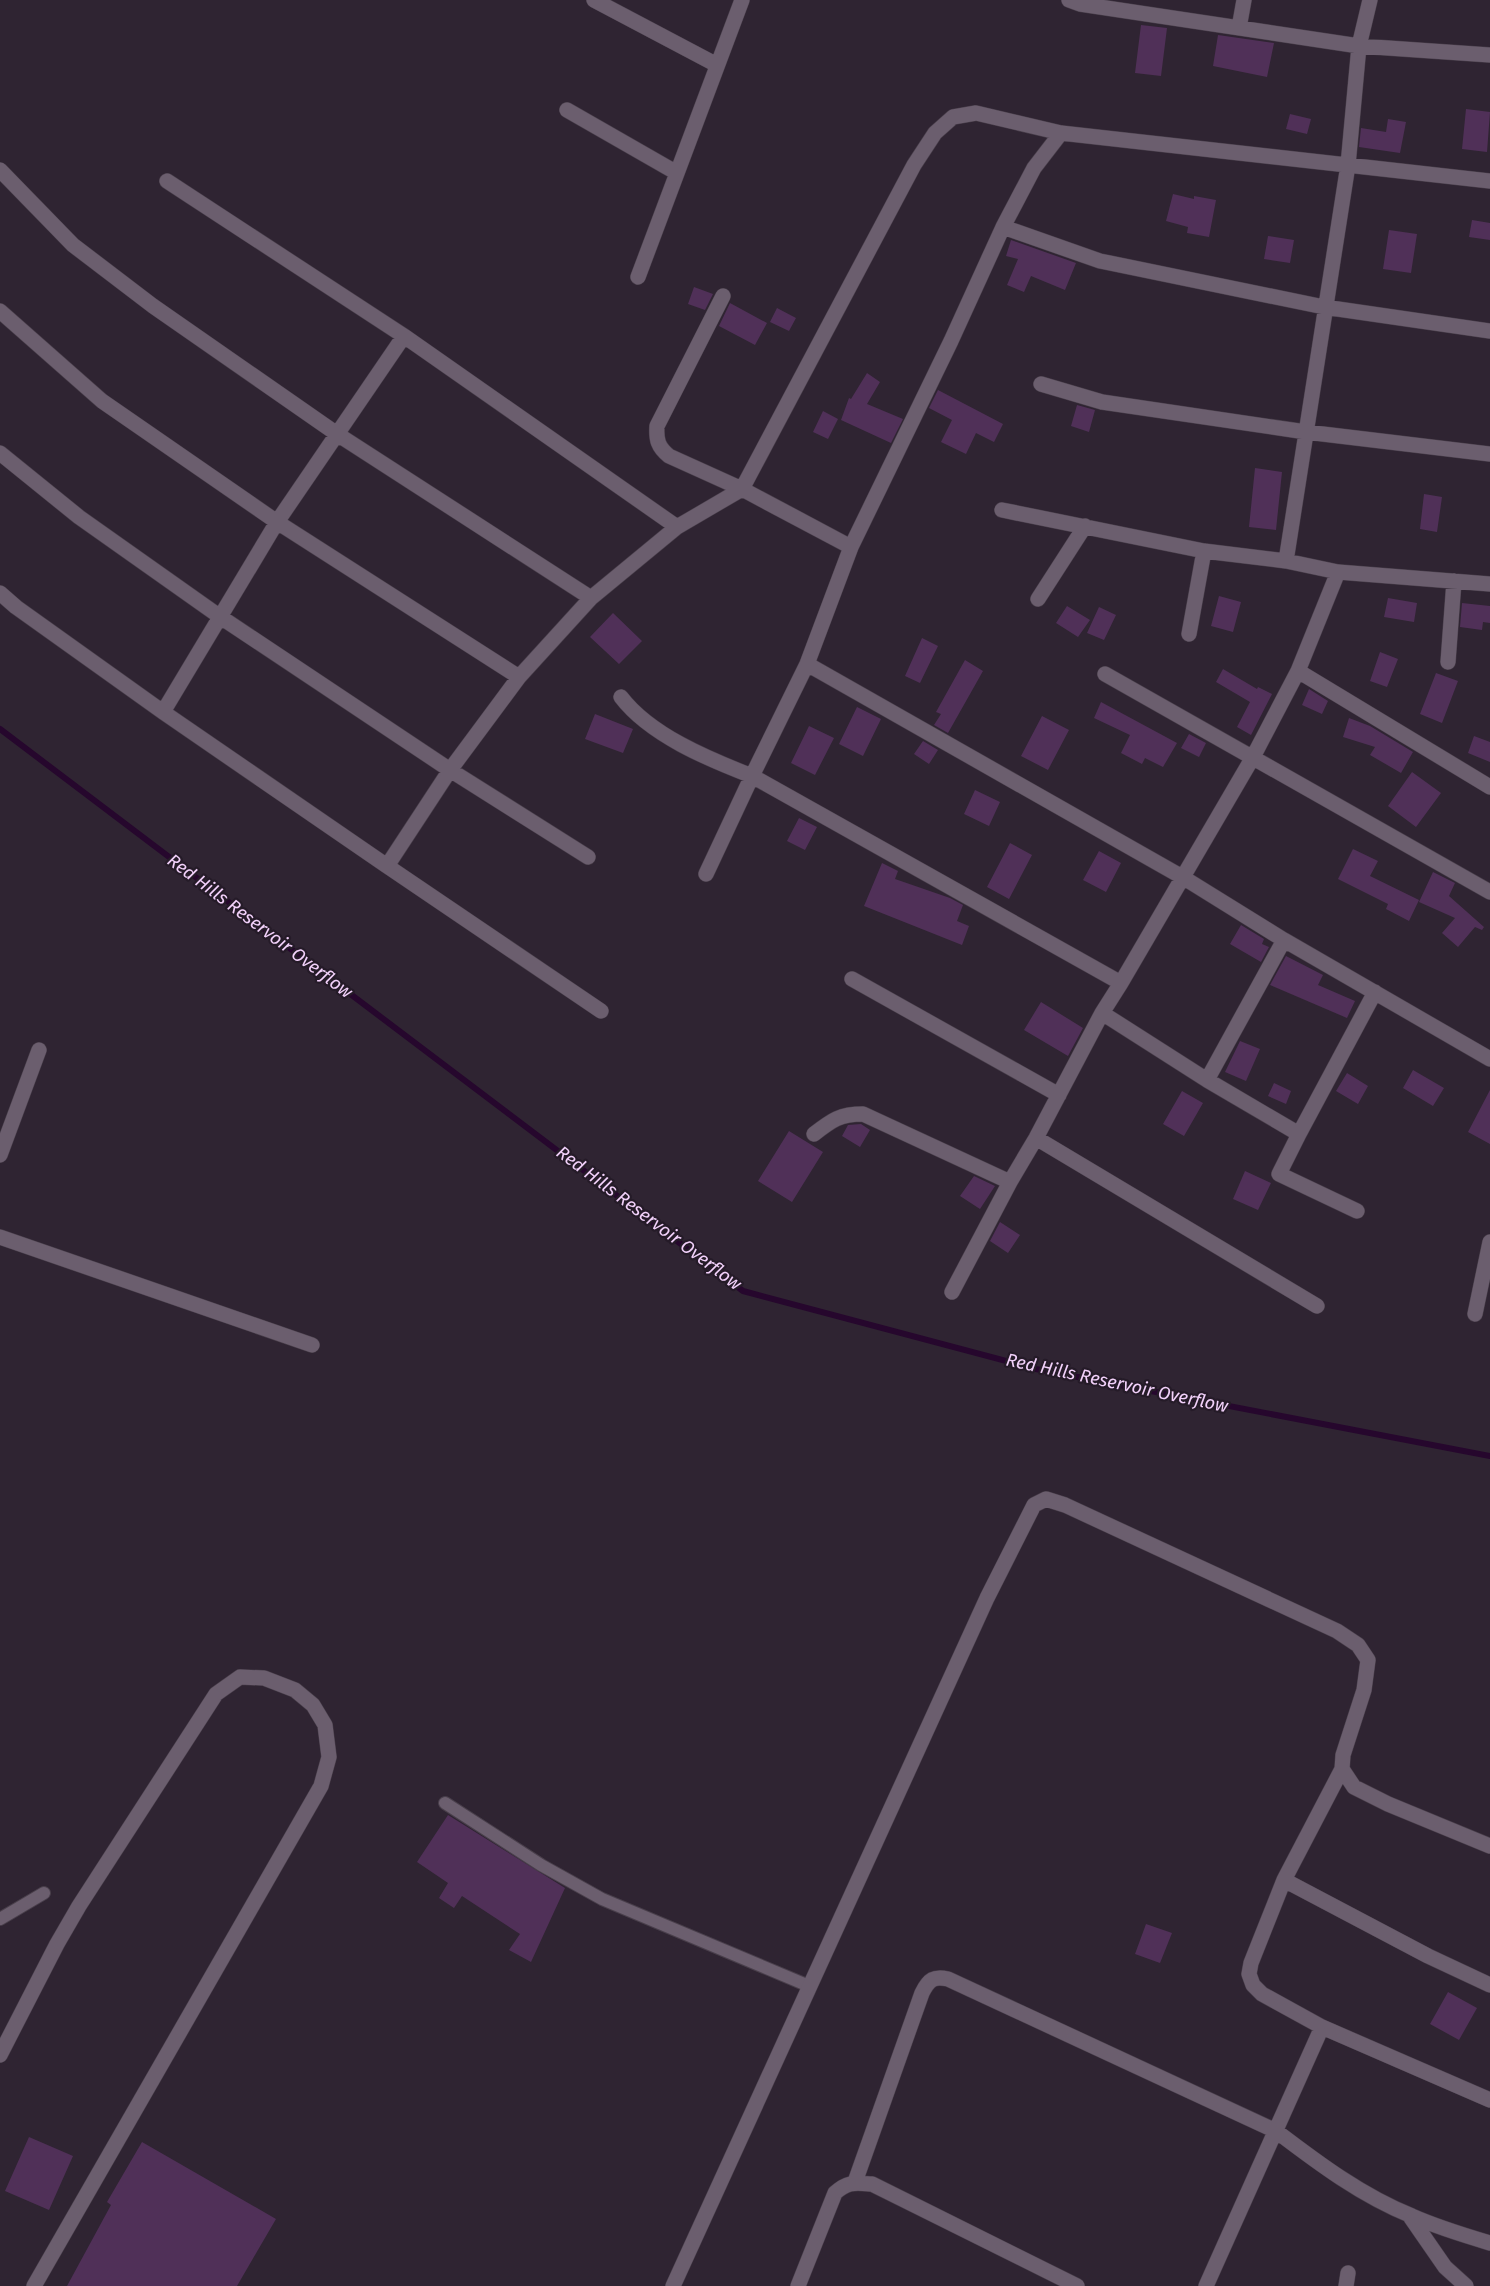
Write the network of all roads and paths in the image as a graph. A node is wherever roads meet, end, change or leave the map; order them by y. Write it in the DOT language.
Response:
graph roads {
  1 [pos="594,0"];
  2 [pos="742,0"];
  3 [pos="1069,0"];
  4 [pos="1244,0"];
  5 [pos="1370,0"];
  6 [pos="1239,28"];
  7 [pos="1359,46"];
  8 [pos="1490,55"];
  9 [pos="717,65"];
  10 [pos="567,110"];
  11 [pos="1061,133"];
  12 [pos="1348,165"];
  13 [pos="0,170"];
  14 [pos="677,173"];
  15 [pos="167,181"];
  16 [pos="1490,181"];
  17 [pos="1003,227"];
  18 [pos="638,277"];
  19 [pos="723,296"];
  20 [pos="1324,307"];
  21 [pos="0,311"];
  22 [pos="1490,331"];
  23 [pos="404,336"];
  24 [pos="1041,384"];
  25 [pos="1306,432"];
  26 [pos="337,434"];
  27 [pos="0,453"];
  28 [pos="1490,454"];
  29 [pos="742,489"];
  30 [pos="1002,510"];
  31 [pos="277,522"];
  32 [pos="1085,526"];
  33 [pos="677,527"];
  34 [pos="851,547"];
  35 [pos="1204,551"];
  36 [pos="1286,561"];
  37 [pos="1338,572"];
  38 [pos="1454,581"];
  39 [pos="1490,584"];
  40 [pos="0,593"];
  41 [pos="591,598"];
  42 [pos="1038,599"];
  43 [pos="219,616"];
  44 [pos="1189,634"];
  45 [pos="1448,662"];
  46 [pos="807,664"];
  47 [pos="1298,671"];
  48 [pos="1105,674"];
  49 [pos="519,677"];
  50 [pos="621,697"];
  51 [pos="163,712"];
  52 [pos="1253,757"];
  53 [pos="450,770"];
  54 [pos="752,776"];
  55 [pos="1490,787"];
  56 [pos="588,857"];
  57 [pos="387,866"];
  58 [pos="706,874"];
  59 [pos="1184,878"];
  60 [pos="1490,892"];
  61 [pos="1284,940"];
  62 [pos="852,979"];
  63 [pos="1121,983"];
  64 [pos="1375,992"];
  65 [pos="601,1011"];
  66 [pos="1102,1013"];
  67 [pos="39,1050"];
  68 [pos="1490,1059"];
  69 [pos="1207,1080"];
  70 [pos="1059,1095"];
  71 [pos="814,1134"];
  72 [pos="1299,1134"];
  73 [pos="1036,1138"];
  74 [pos="0,1155"];
  75 [pos="1010,1182"];
  76 [pos="1357,1211"];
  77 [pos="0,1236"];
  78 [pos="1490,1242"];
  79 [pos="952,1292"];
  80 [pos="1317,1306"];
  81 [pos="1475,1314"];
  82 [pos="312,1345"];
  83 [pos="1342,1769"];
  84 [pos="445,1803"];
  85 [pos="1490,1846"];
  86 [pos="1284,1880"];
  87 [pos="44,1893"];
  88 [pos="0,1919"];
  89 [pos="1490,1985"];
  90 [pos="809,1986"];
  91 [pos="1322,2027"];
  92 [pos="0,2055"];
  93 [pos="1490,2100"];
  94 [pos="1276,2131"];
  95 [pos="855,2182"];
  96 [pos="1409,2216"];
  97 [pos="1490,2243"];
  98 [pos="677,2285"];
  99 [pos="34,2286"];
  100 [pos="798,2286"];
  101 [pos="1077,2286"];
  102 [pos="1206,2286"];
  103 [pos="1466,2286"];
  1 -- 9 [label="street"];
  2 -- 9 [label="street"];
  3 -- 6 [label="street"];
  4 -- 6 [label="street"];
  5 -- 7 [label="street"];
  6 -- 7 [label="street"];
  7 -- 8 [label="street"];
  7 -- 12 [label="street"];
  9 -- 14 [label="street"];
  10 -- 14 [label="street"];
  11 -- 12 [label="street"];
  11 -- 17 [label="street"];
  11 -- 29 [label="street"];
  12 -- 16 [label="street"];
  12 -- 20 [label="street"];
  13 -- 26 [label="street"];
  14 -- 18 [label="street"];
  15 -- 23 [label="street"];
  17 -- 20 [label="street"];
  17 -- 34 [label="street"];
  19 -- 29 [label="street"];
  20 -- 22 [label="street"];
  20 -- 25 [label="street"];
  21 -- 31 [label="street"];
  23 -- 26 [label="street"];
  23 -- 33 [label="street"];
  24 -- 25 [label="street"];
  25 -- 28 [label="street"];
  25 -- 36 [label="street"];
  26 -- 31 [label="street"];
  26 -- 41 [label="street"];
  27 -- 43 [label="street"];
  29 -- 33 [label="street"];
  29 -- 34 [label="street"];
  30 -- 32 [label="street"];
  31 -- 43 [label="street"];
  31 -- 49 [label="street"];
  32 -- 35 [label="street"];
  32 -- 42 [label="street"];
  33 -- 41 [label="street"];
  34 -- 46 [label="street"];
  35 -- 36 [label="street"];
  35 -- 44 [label="street"];
  36 -- 37 [label="street"];
  37 -- 38 [label="street"];
  37 -- 47 [label="street"];
  38 -- 39 [label="street"];
  38 -- 45 [label="street"];
  40 -- 51 [label="street"];
  41 -- 49 [label="street"];
  43 -- 51 [label="street"];
  43 -- 53 [label="street"];
  46 -- 54 [label="street"];
  46 -- 59 [label="street"];
  47 -- 52 [label="street"];
  47 -- 55 [label="street"];
  48 -- 52 [label="street"];
  49 -- 53 [label="street"];
  50 -- 54 [label="street"];
  51 -- 57 [label="street"];
  52 -- 59 [label="street"];
  52 -- 60 [label="street"];
  53 -- 56 [label="street"];
  53 -- 57 [label="street"];
  54 -- 58 [label="street"];
  54 -- 63 [label="street"];
  57 -- 65 [label="street"];
  59 -- 61 [label="street"];
  59 -- 63 [label="street"];
  61 -- 64 [label="street"];
  61 -- 69 [label="street"];
  62 -- 70 [label="street"];
  63 -- 66 [label="street"];
  64 -- 68 [label="street"];
  64 -- 72 [label="street"];
  66 -- 69 [label="street"];
  66 -- 70 [label="street"];
  67 -- 74 [label="street"];
  69 -- 72 [label="street"];
  70 -- 73 [label="street"];
  71 -- 75 [label="street"];
  72 -- 76 [label="street"];
  73 -- 75 [label="street"];
  73 -- 80 [label="street"];
  75 -- 79 [label="street"];
  77 -- 82 [label="street"];
  78 -- 81 [label="street"];
  83 -- 85 [label="street"];
  83 -- 86 [label="street"];
  83 -- 90 [label="street"];
  84 -- 90 [label="lane"];
  86 -- 89 [label="street"];
  86 -- 91 [label="street"];
  87 -- 88 [label="lane"];
  90 -- 98 [label="street"];
  91 -- 93 [label="street"];
  91 -- 94 [label="street"];
  92 -- 99 [label="street"];
  94 -- 95 [label="street"];
  94 -- 96 [label="street"];
  94 -- 102 [label="street"];
  95 -- 100 [label="street"];
  95 -- 101 [label="street"];
  96 -- 97 [label="street"];
  96 -- 103 [label="street"];
}
